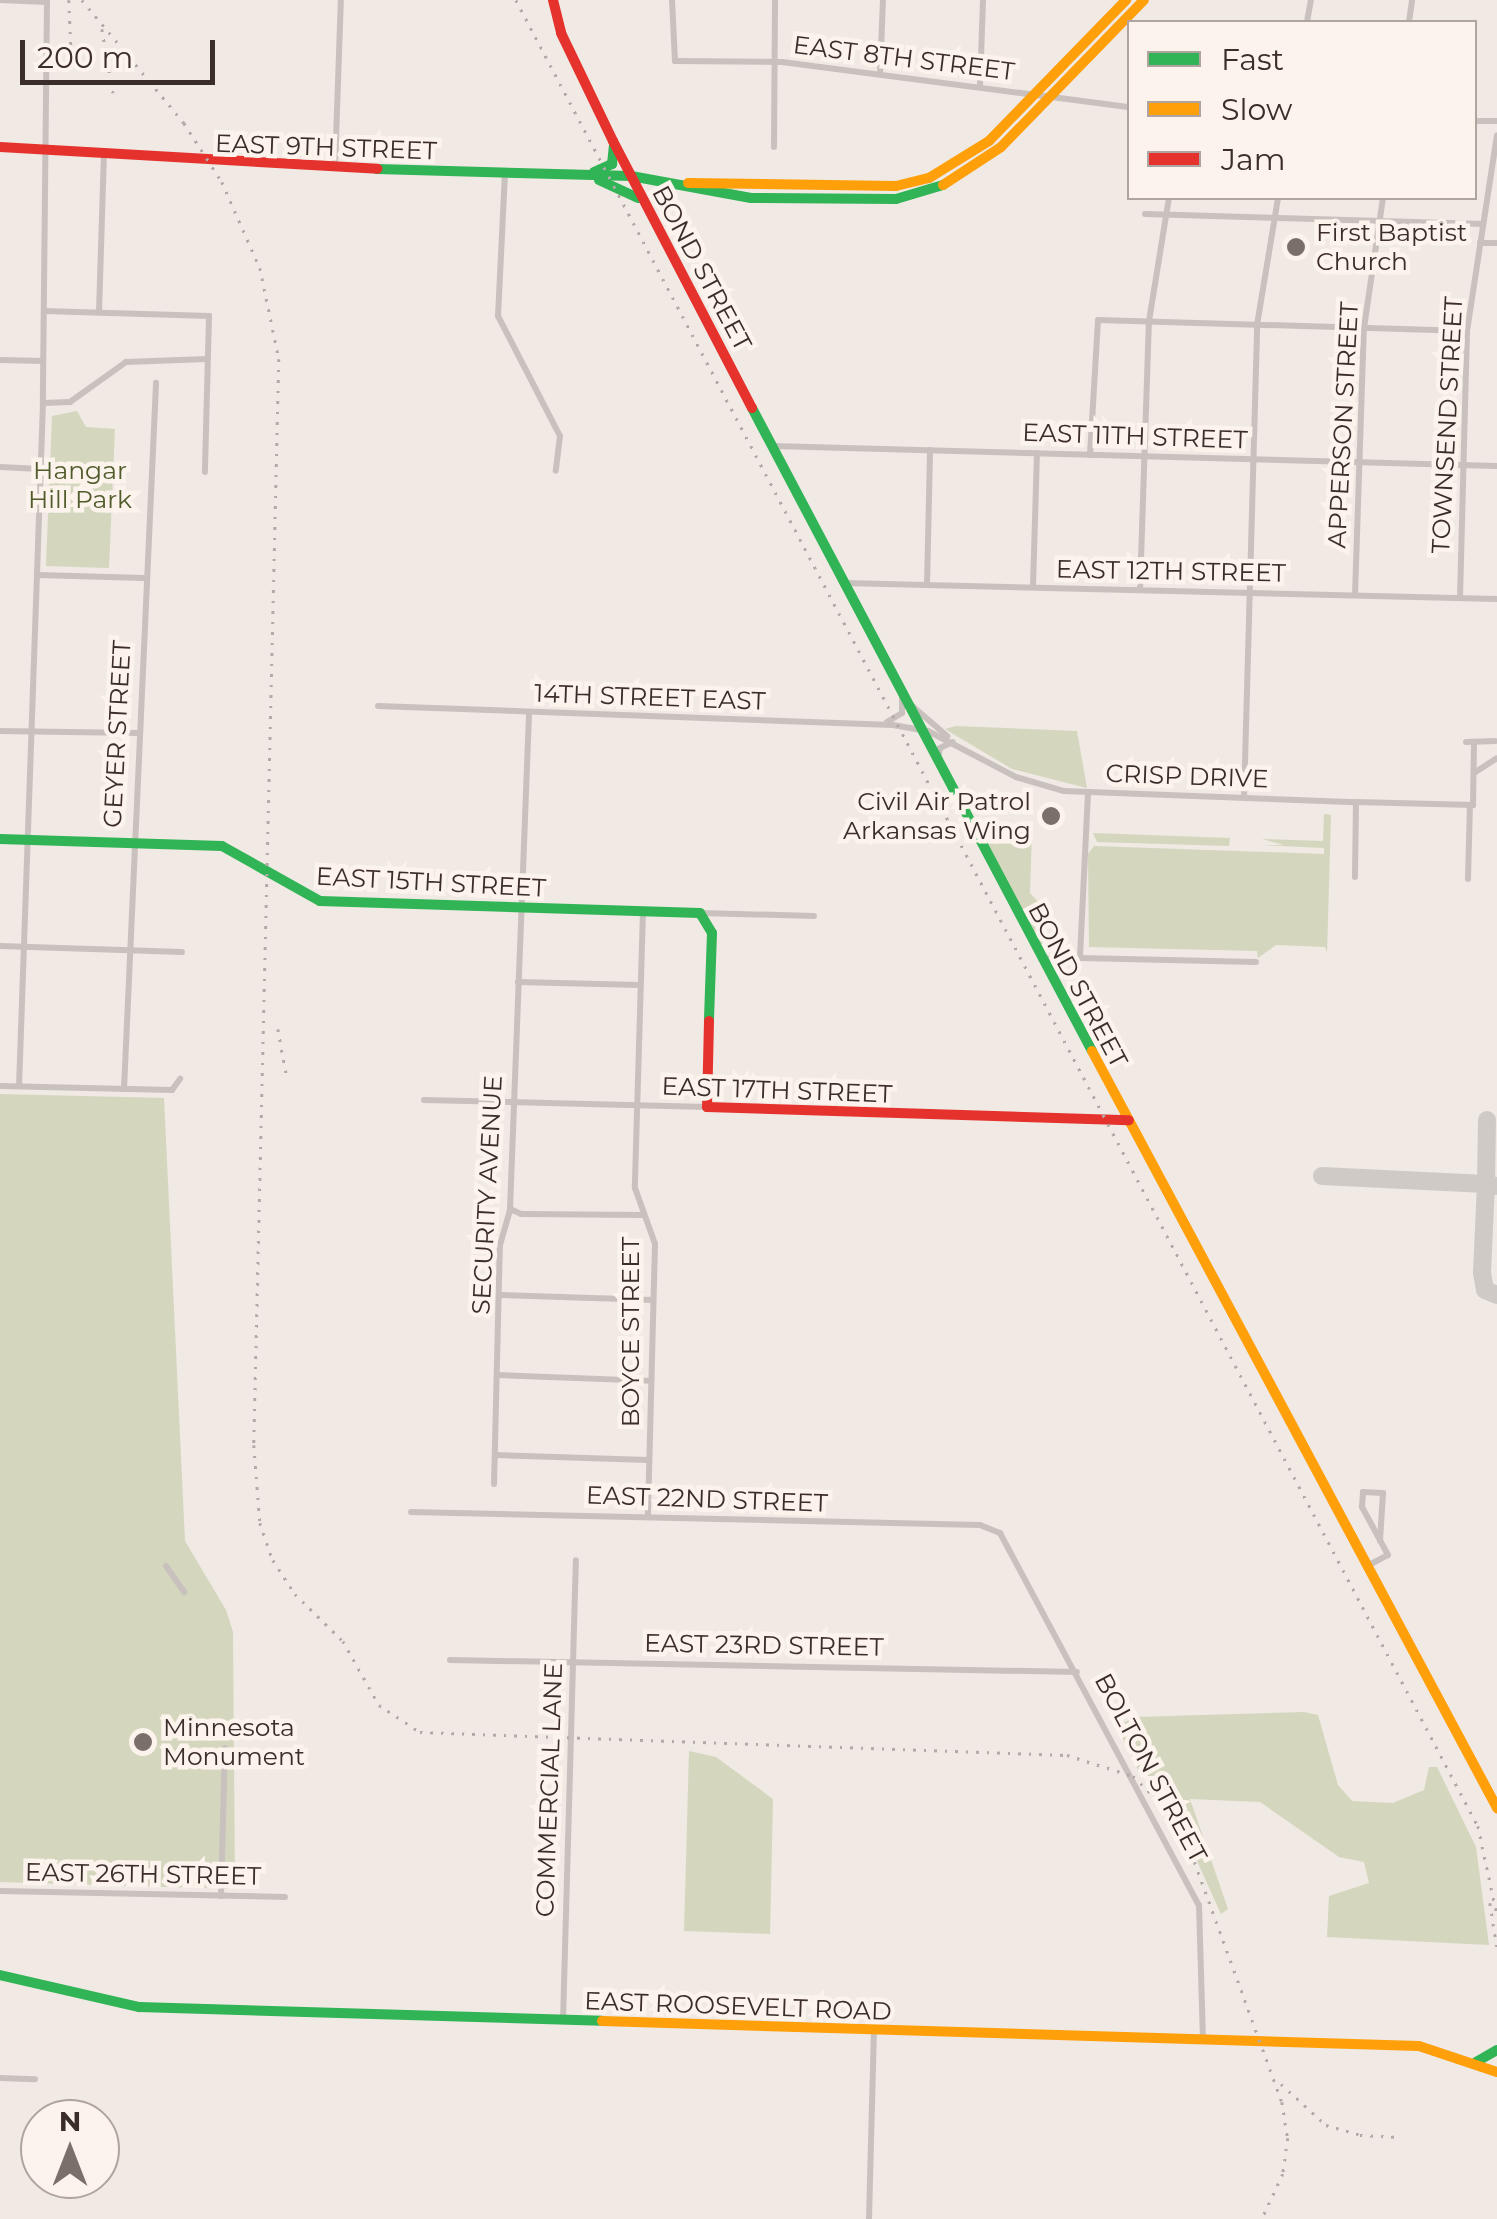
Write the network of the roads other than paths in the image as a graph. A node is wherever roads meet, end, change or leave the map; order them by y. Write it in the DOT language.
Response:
graph roads {
  1 [pos="0,0"];
  2 [pos="341,0"];
  3 [pos="553,0"];
  4 [pos="672,0"];
  5 [pos="775,0"];
  6 [pos="883,0"];
  7 [pos="983,0"];
  8 [pos="1126,0"];
  9 [pos="1144,0"];
  10 [pos="47,2"];
  11 [pos="774,62"];
  12 [pos="880,74"];
  13 [pos="980,86"];
  14 [pos="1036,95"];
  15 [pos="1049,97"];
  16 [pos="1127,107"];
  17 [pos="1497,134"];
  18 [pos="613,141"];
  19 [pos="0,147"];
  20 [pos="774,147"];
  21 [pos="43,150"];
  22 [pos="104,156"];
  23 [pos="335,168"];
  24 [pos="505,172"];
  25 [pos="571,175"];
  26 [pos="631,176"];
  27 [pos="650,182"];
  28 [pos="1169,200"];
  29 [pos="1278,200"];
  30 [pos="1383,200"];
  31 [pos="1144,214"];
  32 [pos="1166,214"];
  33 [pos="652,216"];
  34 [pos="1274,217"];
  35 [pos="1380,220"];
  36 [pos="1483,224"];
  37 [pos="1480,243"];
  38 [pos="1497,244"];
  39 [pos="44,311"];
  40 [pos="99,312"];
  41 [pos="1149,321"];
  42 [pos="1257,324"];
  43 [pos="1364,328"];
  44 [pos="1467,331"];
  45 [pos="208,359"];
  46 [pos="0,360"];
  47 [pos="43,361"];
  48 [pos="156,382"];
  49 [pos="43,403"];
  50 [pos="773,446"];
  51 [pos="930,450"];
  52 [pos="1037,453"];
  53 [pos="1090,455"];
  54 [pos="1145,456"];
  55 [pos="1253,459"];
  56 [pos="1360,462"];
  57 [pos="1464,465"];
  58 [pos="1497,466"];
  59 [pos="0,467"];
  60 [pos="40,468"];
  61 [pos="556,471"];
  62 [pos="205,472"];
  63 [pos="38,576"];
  64 [pos="144,578"];
  65 [pos="844,583"];
  66 [pos="927,585"];
  67 [pos="1033,588"];
  68 [pos="1140,590"];
  69 [pos="1250,593"];
  70 [pos="1355,596"];
  71 [pos="1460,598"];
  72 [pos="1497,599"];
  73 [pos="898,688"];
  74 [pos="378,706"];
  75 [pos="530,712"];
  76 [pos="875,724"];
  77 [pos="920,729"];
  78 [pos="0,731"];
  79 [pos="32,732"];
  80 [pos="136,733"];
  81 [pos="1496,739"];
  82 [pos="954,742"];
  83 [pos="1497,758"];
  84 [pos="938,765"];
  85 [pos="1473,769"];
  86 [pos="1088,793"];
  87 [pos="1244,798"];
  88 [pos="1356,802"];
  89 [pos="1470,805"];
  90 [pos="0,838"];
  91 [pos="26,840"];
  92 [pos="131,842"];
  93 [pos="1355,877"];
  94 [pos="1468,879"];
  95 [pos="520,907"];
  96 [pos="643,911"];
  97 [pos="700,913"];
  98 [pos="814,916"];
  99 [pos="0,946"];
  100 [pos="22,947"];
  101 [pos="130,951"];
  102 [pos="182,952"];
  103 [pos="1080,958"];
  104 [pos="1040,959"];
  105 [pos="1256,962"];
  106 [pos="518,982"];
  107 [pos="640,985"];
  108 [pos="180,1079"];
  109 [pos="0,1086"];
  110 [pos="19,1086"];
  111 [pos="124,1089"];
  112 [pos="424,1100"];
  113 [pos="514,1103"];
  114 [pos="637,1106"];
  115 [pos="707,1107"];
  116 [pos="1129,1120"];
  117 [pos="510,1209"];
  118 [pos="644,1215"];
  119 [pos="500,1296"];
  120 [pos="654,1300"];
  121 [pos="498,1375"];
  122 [pos="652,1380"];
  123 [pos="496,1456"];
  124 [pos="648,1460"];
  125 [pos="494,1484"];
  126 [pos="411,1512"];
  127 [pos="648,1517"];
  128 [pos="1000,1533"];
  129 [pos="1380,1541"];
  130 [pos="576,1560"];
  131 [pos="166,1566"];
  132 [pos="1369,1566"];
  133 [pos="184,1592"];
  134 [pos="450,1660"];
  135 [pos="573,1661"];
  136 [pos="1078,1672"];
  137 [pos="225,1748"];
  138 [pos="1497,1808"];
  139 [pos="0,1891"];
  140 [pos="221,1896"];
  141 [pos="284,1896"];
  142 [pos="0,1974"];
  143 [pos="563,2021"];
  144 [pos="874,2031"];
  145 [pos="1202,2041"];
  146 [pos="1497,2050"];
  147 [pos="1476,2062"];
  148 [pos="1497,2072"];
  149 [pos="0,2078"];
  150 [pos="34,2079"];
  151 [pos="869,2219"];
  1 -- 10 [label="street"];
  2 -- 23 [label="street"];
  3 -- 18 [label="street"];
  4 -- 11 [label="street, EAST 8TH STREET"];
  5 -- 11 [label="street"];
  6 -- 12 [label="street"];
  7 -- 13 [label="street"];
  8 -- 14 [label="street, EAST 9TH STREET"];
  9 -- 15 [label="street, EAST 9TH STREET"];
  10 -- 21 [label="street"];
  11 -- 12 [label="street, EAST 8TH STREET"];
  11 -- 20 [label="street"];
  12 -- 13 [label="street, EAST 8TH STREET"];
  13 -- 14 [label="street, EAST 8TH STREET"];
  14 -- 15 [label="street, EAST 8TH STREET"];
  14 -- 27 [label="street, EAST 9TH STREET"];
  15 -- 16 [label="street, EAST 8TH STREET"];
  15 -- 27 [label="street, EAST 9TH STREET"];
  17 -- 36 [label="street, TOWNSEND STREET"];
  18 -- 25 [label="street"];
  18 -- 26 [label="street, BOND STREET"];
  19 -- 21 [label="street, EAST 9TH STREET"];
  21 -- 22 [label="street, EAST 9TH STREET"];
  21 -- 39 [label="street"];
  22 -- 23 [label="street, EAST 9TH STREET"];
  22 -- 40 [label="street"];
  23 -- 24 [label="street, EAST 9TH STREET"];
  24 -- 25 [label="street, EAST 9TH STREET"];
  24 -- 61 [label="street"];
  25 -- 26 [label="street, EAST 9TH STREET"];
  25 -- 33 [label="street"];
  26 -- 27 [label="street, EAST 9TH STREET"];
  26 -- 33 [label="street, BOND STREET"];
  28 -- 32 [label="street"];
  29 -- 34 [label="street"];
  30 -- 35 [label="street, APPERSON STREET"];
  31 -- 32 [label="street"];
  32 -- 34 [label="street"];
  32 -- 41 [label="street"];
  33 -- 50 [label="street, BOND STREET"];
  34 -- 35 [label="street"];
  34 -- 42 [label="street"];
  35 -- 36 [label="street"];
  35 -- 43 [label="street, APPERSON STREET"];
  36 -- 37 [label="street, TOWNSEND STREET"];
  37 -- 38 [label="street"];
  37 -- 44 [label="street, TOWNSEND STREET"];
  39 -- 40 [label="street"];
  39 -- 47 [label="street"];
  40 -- 45 [label="street"];
  41 -- 42 [label="street"];
  41 -- 53 [label="street"];
  41 -- 54 [label="street"];
  42 -- 43 [label="street"];
  42 -- 55 [label="street"];
  43 -- 44 [label="street"];
  43 -- 56 [label="street, APPERSON STREET"];
  44 -- 57 [label="street, TOWNSEND STREET"];
  45 -- 49 [label="street"];
  45 -- 62 [label="street"];
  46 -- 47 [label="street"];
  47 -- 49 [label="street"];
  48 -- 64 [label="street, GEYER STREET"];
  49 -- 60 [label="street"];
  50 -- 51 [label="street, EAST 11TH STREET"];
  50 -- 65 [label="street, BOND STREET"];
  51 -- 52 [label="street, EAST 11TH STREET"];
  51 -- 66 [label="street"];
  52 -- 53 [label="street, EAST 11TH STREET"];
  52 -- 67 [label="street"];
  53 -- 54 [label="street, EAST 11TH STREET"];
  54 -- 55 [label="street, EAST 11TH STREET"];
  54 -- 68 [label="street"];
  55 -- 56 [label="street, EAST 11TH STREET"];
  55 -- 69 [label="street"];
  56 -- 57 [label="street, EAST 11TH STREET"];
  56 -- 70 [label="street, APPERSON STREET"];
  57 -- 58 [label="street, EAST 11TH STREET"];
  57 -- 71 [label="street, TOWNSEND STREET"];
  59 -- 60 [label="street"];
  60 -- 63 [label="street"];
  63 -- 64 [label="street"];
  63 -- 79 [label="street"];
  64 -- 80 [label="street, GEYER STREET"];
  65 -- 66 [label="street, EAST 12TH STREET"];
  65 -- 73 [label="street, BOND STREET"];
  66 -- 67 [label="street, EAST 12TH STREET"];
  67 -- 68 [label="street, EAST 12TH STREET"];
  68 -- 69 [label="street, EAST 12TH STREET"];
  69 -- 70 [label="street, EAST 12TH STREET"];
  69 -- 87 [label="street"];
  70 -- 71 [label="street, EAST 12TH STREET"];
  71 -- 72 [label="street, EAST 12TH STREET"];
  73 -- 76 [label="street"];
  73 -- 77 [label="street, BOND STREET"];
  73 -- 82 [label="street, CRISP DRIVE"];
  74 -- 75 [label="street, 14TH STREET EAST"];
  75 -- 76 [label="street, 14TH STREET EAST"];
  75 -- 95 [label="street, SECURITY AVENUE"];
  76 -- 77 [label="street, 14TH STREET EAST"];
  77 -- 82 [label="street, CRISP DRIVE"];
  77 -- 84 [label="street, BOND STREET"];
  78 -- 79 [label="street"];
  79 -- 80 [label="street"];
  79 -- 91 [label="street"];
  80 -- 92 [label="street, GEYER STREET"];
  81 -- 85 [label="street"];
  82 -- 84 [label="street"];
  82 -- 86 [label="street, CRISP DRIVE"];
  83 -- 85 [label="street"];
  84 -- 104 [label="street, BOND STREET"];
  85 -- 89 [label="street"];
  86 -- 87 [label="street, CRISP DRIVE"];
  86 -- 103 [label="street"];
  87 -- 88 [label="street, CRISP DRIVE"];
  88 -- 89 [label="street, CRISP DRIVE"];
  88 -- 93 [label="street"];
  89 -- 94 [label="street"];
  90 -- 91 [label="street, EAST 15TH STREET"];
  91 -- 92 [label="street, EAST 15TH STREET"];
  91 -- 100 [label="street"];
  92 -- 95 [label="street, EAST 15TH STREET"];
  92 -- 101 [label="street, GEYER STREET"];
  95 -- 96 [label="street, EAST 15TH STREET"];
  95 -- 106 [label="street, SECURITY AVENUE"];
  96 -- 97 [label="street, EAST 15TH STREET"];
  96 -- 107 [label="street, BOYCE STREET"];
  97 -- 98 [label="street, EAST 15TH STREET"];
  97 -- 115 [label="street"];
  99 -- 100 [label="street"];
  100 -- 101 [label="street"];
  100 -- 110 [label="street"];
  101 -- 102 [label="street"];
  101 -- 111 [label="street, GEYER STREET"];
  103 -- 104 [label="street"];
  103 -- 105 [label="street"];
  104 -- 116 [label="street, BOND STREET"];
  106 -- 107 [label="street"];
  106 -- 113 [label="street, SECURITY AVENUE"];
  107 -- 114 [label="street, BOYCE STREET"];
  108 -- 111 [label="street"];
  109 -- 110 [label="street"];
  110 -- 111 [label="street"];
  112 -- 113 [label="street, EAST 17TH STREET"];
  113 -- 114 [label="street, EAST 17TH STREET"];
  113 -- 117 [label="street, SECURITY AVENUE"];
  114 -- 115 [label="street, EAST 17TH STREET"];
  114 -- 118 [label="street, BOYCE STREET"];
  115 -- 116 [label="street, EAST 17TH STREET"];
  116 -- 132 [label="street, BOND STREET"];
  117 -- 118 [label="street"];
  117 -- 119 [label="street, SECURITY AVENUE"];
  118 -- 120 [label="street, BOYCE STREET"];
  119 -- 120 [label="street"];
  119 -- 121 [label="street, SECURITY AVENUE"];
  120 -- 122 [label="street, BOYCE STREET"];
  121 -- 122 [label="street"];
  121 -- 123 [label="street, SECURITY AVENUE"];
  122 -- 124 [label="street, BOYCE STREET"];
  123 -- 124 [label="street"];
  123 -- 125 [label="street, SECURITY AVENUE"];
  124 -- 127 [label="street, BOYCE STREET"];
  126 -- 127 [label="street, EAST 22ND STREET"];
  127 -- 128 [label="street, EAST 22ND STREET"];
  128 -- 136 [label="street, BOLTON STREET"];
  129 -- 129 [label="street"];
  129 -- 132 [label="street"];
  130 -- 135 [label="street, COMMERCIAL LANE"];
  131 -- 133 [label="street"];
  132 -- 138 [label="street, BOND STREET"];
  134 -- 135 [label="street, EAST 23RD STREET"];
  135 -- 136 [label="street, EAST 23RD STREET"];
  135 -- 143 [label="street, COMMERCIAL LANE"];
  136 -- 145 [label="street, BOLTON STREET"];
  137 -- 140 [label="street"];
  139 -- 140 [label="street, EAST 26TH STREET"];
  140 -- 141 [label="street, EAST 26TH STREET"];
  142 -- 143 [label="street, EAST ROOSEVELT ROAD"];
  143 -- 144 [label="street, EAST ROOSEVELT ROAD"];
  144 -- 145 [label="street, EAST ROOSEVELT ROAD"];
  144 -- 151 [label="street"];
  145 -- 147 [label="street, EAST ROOSEVELT ROAD"];
  146 -- 147 [label="street"];
  147 -- 148 [label="street, EAST ROOSEVELT ROAD"];
  149 -- 150 [label="street"];
}
